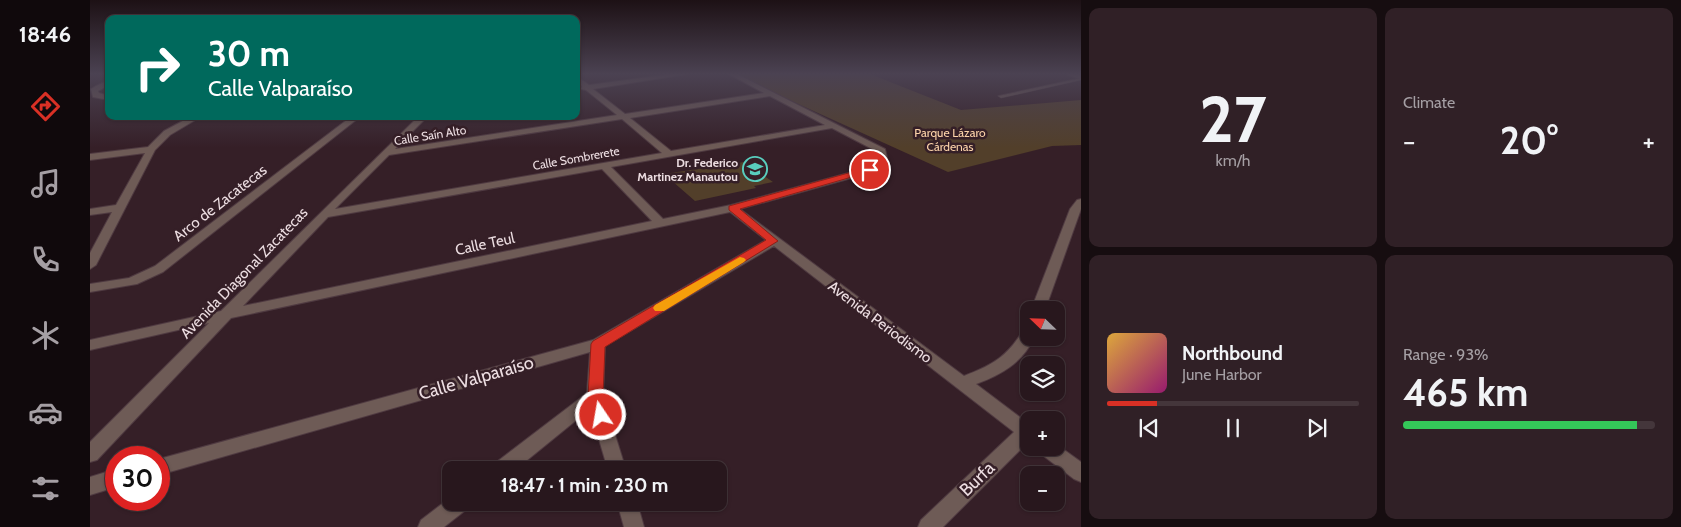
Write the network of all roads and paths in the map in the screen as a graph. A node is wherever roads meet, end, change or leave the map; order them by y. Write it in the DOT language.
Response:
graph roads {
  1 [pos="601,99"];
  2 [pos="742,99"];
  3 [pos="781,99"];
  4 [pos="623,117"];
  5 [pos="191,120"];
  6 [pos="352,120"];
  7 [pos="420,120"];
  8 [pos="832,126"];
  9 [pos="151,149"];
  10 [pos="387,153"];
  11 [pos="670,155"];
  12 [pos="90,157"];
  13 [pos="605,166"];
  14 [pos="1081,202"];
  15 [pos="118,208"];
  16 [pos="732,208"];
  17 [pos="90,212"];
  18 [pos="324,214"];
  19 [pos="661,224"];
  20 [pos="773,241"];
  21 [pos="90,264"];
  22 [pos="90,288"];
  23 [pos="1041,301"];
  24 [pos="227,314"];
  25 [pos="598,344"];
  26 [pos="90,346"];
  27 [pos="1021,346"];
  28 [pos="962,383"];
  29 [pos="595,396"];
  30 [pos="1020,427"];
  31 [pos="1020,439"];
  32 [pos="90,454"];
  33 [pos="1058,456"];
  34 [pos="512,461"];
  35 [pos="614,461"];
  36 [pos="170,463"];
  37 [pos="1081,473"];
  38 [pos="105,481"];
  39 [pos="90,486"];
  40 [pos="448,511"];
  41 [pos="630,511"];
  42 [pos="428,527"];
  43 [pos="634,527"];
  44 [pos="928,527"];
  1 -- 4 [label="street"];
  2 -- 4 [label="street, Calle Saín Alto"];
  3 -- 8 [label="street"];
  4 -- 10 [label="street, Calle Saín Alto"];
  4 -- 11 [label="street"];
  5 -- 9 [label="street"];
  6 -- 22 [label="street, Arco de Zacatecas"];
  7 -- 10 [label="street, Avenida Diagonal Zacatecas"];
  8 -- 11 [label="street, Calle Sombrerete"];
  8 -- 16 [label="street, Calle Teul"];
  9 -- 12 [label="street"];
  9 -- 15 [label="street"];
  10 -- 18 [label="street, Avenida Diagonal Zacatecas"];
  11 -- 13 [label="street, Calle Sombrerete"];
  13 -- 18 [label="street, Calle Sombrerete"];
  13 -- 19 [label="street"];
  14 -- 23 [label="street"];
  15 -- 17 [label="street"];
  15 -- 21 [label="street"];
  16 -- 19 [label="street, Calle Teul"];
  16 -- 20 [label="street, Avenida Periodismo"];
  18 -- 24 [label="street, Avenida Diagonal Zacatecas"];
  19 -- 24 [label="street, Calle Teul"];
  20 -- 25 [label="street, Calle Valparaíso"];
  20 -- 28 [label="street, Avenida Periodismo"];
  24 -- 26 [label="street, Calle Teul"];
  24 -- 32 [label="street, Avenida Diagonal Zacatecas"];
  25 -- 29 [label="street"];
  25 -- 36 [label="street, Calle Valparaíso"];
  27 -- 28 [label="street"];
  28 -- 30 [label="street, Avenida Periodismo"];
  29 -- 34 [label="street"];
  29 -- 35 [label="street"];
  31 -- 44 [label="street, Burfa"];
  33 -- 37 [label="street"];
  38 -- 39 [label="street"];
  40 -- 42 [label="street"];
  41 -- 43 [label="street"];
}
